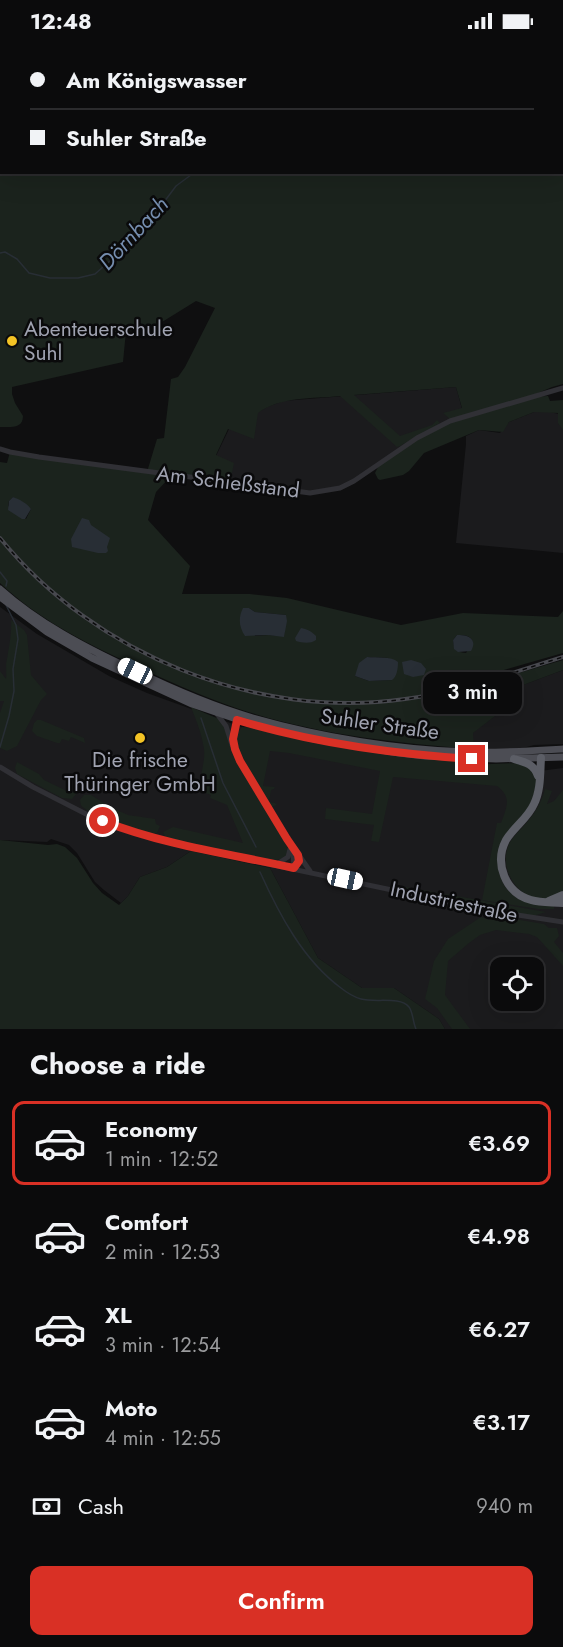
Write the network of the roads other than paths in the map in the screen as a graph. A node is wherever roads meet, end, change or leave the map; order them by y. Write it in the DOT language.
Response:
graph roads {
  1 [pos="563,388"];
  2 [pos="0,449"];
  3 [pos="0,589"];
  4 [pos="0,597"];
  5 [pos="216,713"];
  6 [pos="234,716"];
  7 [pos="228,731"];
  8 [pos="235,749"];
  9 [pos="563,749"];
  10 [pos="540,754"];
  11 [pos="563,757"];
  12 [pos="514,759"];
  13 [pos="0,767"];
  14 [pos="540,780"];
  15 [pos="287,839"];
  16 [pos="298,855"];
  17 [pos="277,864"];
  18 [pos="294,868"];
  19 [pos="310,871"];
  20 [pos="563,895"];
  21 [pos="539,902"];
  22 [pos="563,903"];
  23 [pos="563,922"];
  1 -- 2 [label="street, Am Schießstand"];
  3 -- 6 [label="main road"];
  4 -- 5 [label="main road"];
  5 -- 6 [label="main road"];
  5 -- 7 [label="street"];
  6 -- 7 [label="street"];
  6 -- 8 [label="street"];
  6 -- 10 [label="main road, Suhler Straße"];
  6 -- 12 [label="main road, Suhler Straße"];
  7 -- 8 [label="street"];
  8 -- 15 [label="street"];
  9 -- 10 [label="main road, Suhler Straße"];
  10 -- 11 [label="main road, Suhler Straße"];
  10 -- 12 [label="main road, Suhler Straße"];
  10 -- 14 [label="highway"];
  12 -- 14 [label="highway"];
  13 -- 17 [label="street, Industriestraße"];
  14 -- 21 [label="highway"];
  15 -- 16 [label="street"];
  15 -- 17 [label="street"];
  15 -- 18 [label="street"];
  16 -- 18 [label="street"];
  16 -- 19 [label="street"];
  17 -- 18 [label="street, Industriestraße"];
  18 -- 19 [label="street, Industriestraße"];
  19 -- 23 [label="street, Industriestraße"];
  20 -- 21 [label="highway"];
  21 -- 22 [label="highway"];
}
